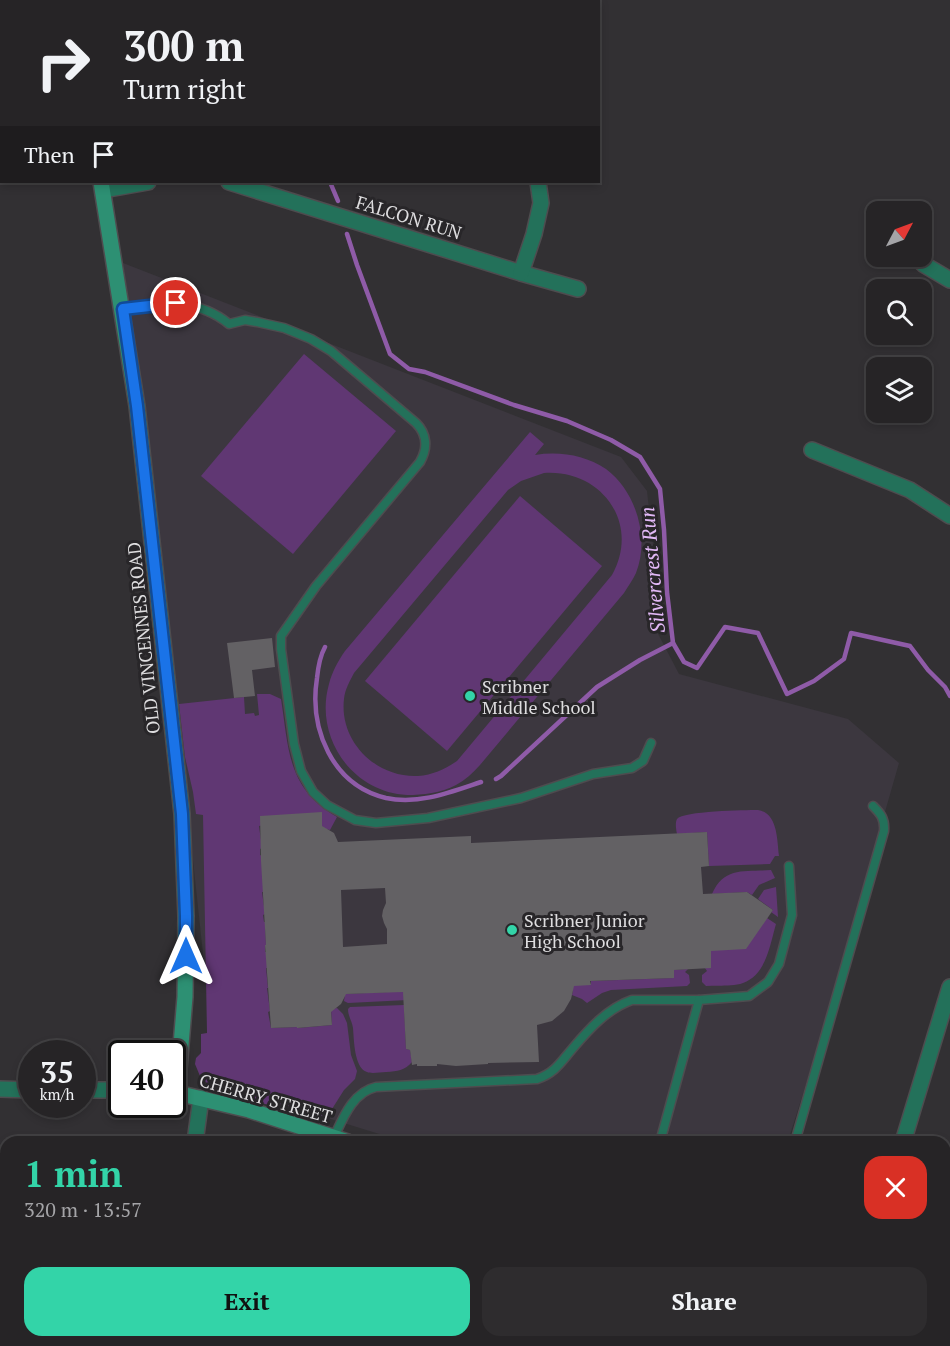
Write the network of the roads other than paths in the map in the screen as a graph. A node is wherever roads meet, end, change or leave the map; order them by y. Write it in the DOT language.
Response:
graph roads {
  1 [pos="136,183"];
  2 [pos="232,183"];
  3 [pos="538,183"];
  4 [pos="102,186"];
  5 [pos="928,267"];
  6 [pos="521,273"];
  7 [pos="950,280"];
  8 [pos="578,289"];
  9 [pos="123,309"];
  10 [pos="812,450"];
  11 [pos="950,516"];
  12 [pos="651,742"];
  13 [pos="873,807"];
  14 [pos="789,866"];
  15 [pos="950,987"];
  16 [pos="699,1000"];
  17 [pos="181,1040"];
  18 [pos="0,1089"];
  19 [pos="18,1090"];
  20 [pos="186,1095"];
  21 [pos="201,1098"];
  22 [pos="196,1136"];
  23 [pos="331,1136"];
  24 [pos="342,1136"];
  25 [pos="662,1136"];
  26 [pos="797,1136"];
  27 [pos="905,1136"];
  1 -- 4 [label="street"];
  2 -- 6 [label="street, FALCON RUN"];
  3 -- 6 [label="street"];
  4 -- 9 [label="street, OLD VINCENNES ROAD"];
  5 -- 7 [label="street"];
  6 -- 8 [label="street, FALCON RUN"];
  9 -- 12 [label="lane"];
  9 -- 17 [label="street, OLD VINCENNES ROAD"];
  10 -- 11 [label="street"];
  13 -- 26 [label="lane"];
  14 -- 16 [label="lane"];
  15 -- 27 [label="street"];
  16 -- 24 [label="lane"];
  16 -- 25 [label="lane"];
  18 -- 19 [label="street"];
  20 -- 21 [label="street, CHERRY STREET"];
  21 -- 22 [label="street"];
  21 -- 23 [label="street, CHERRY STREET"];
}
